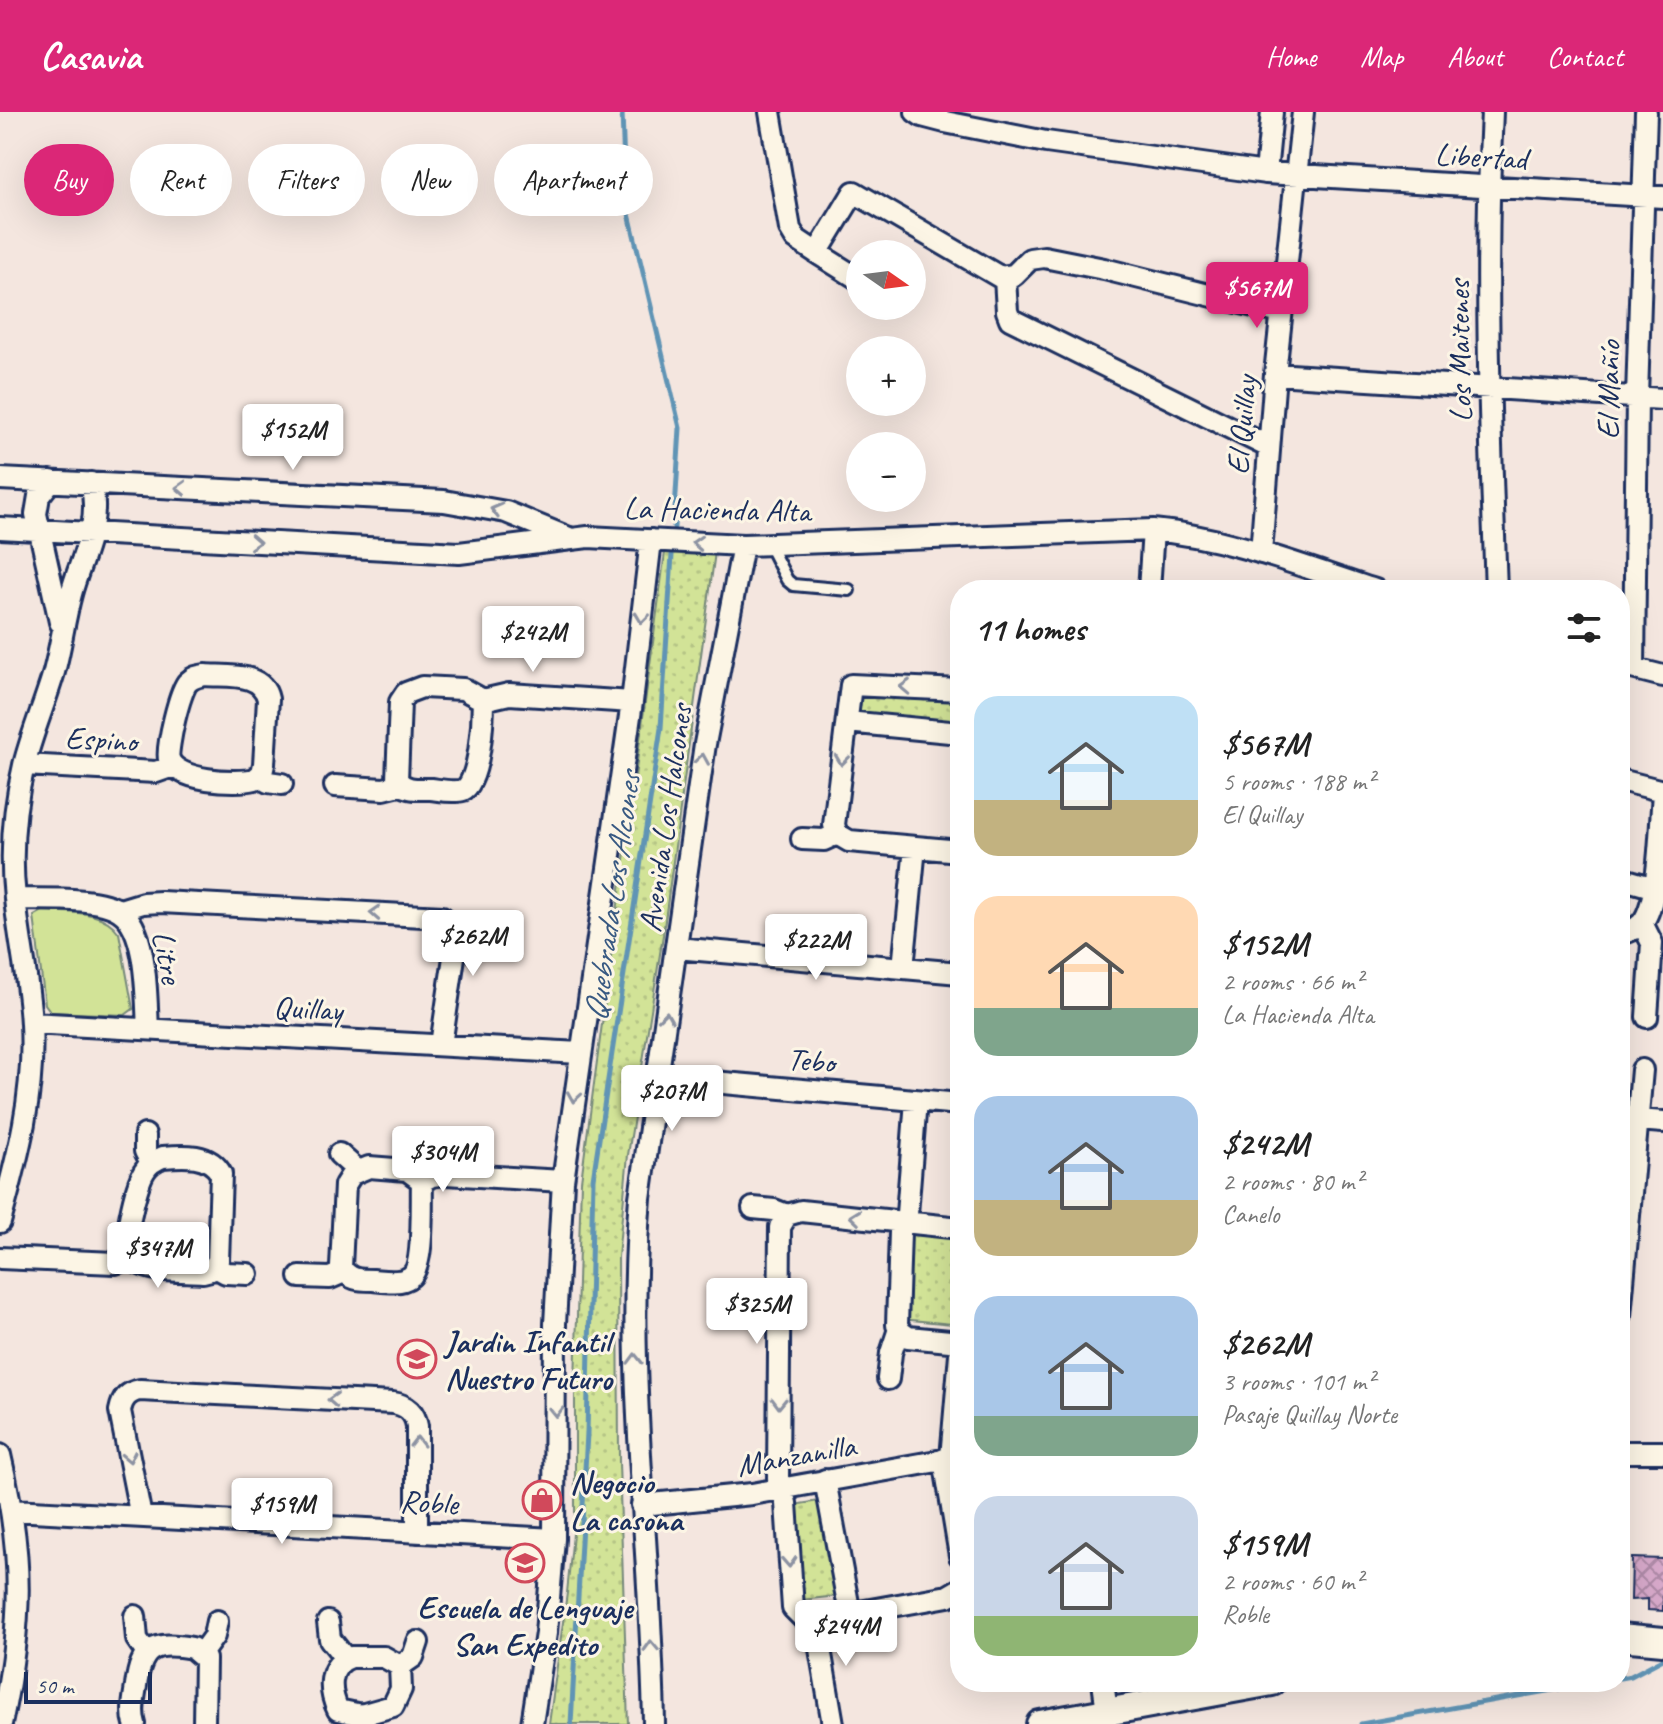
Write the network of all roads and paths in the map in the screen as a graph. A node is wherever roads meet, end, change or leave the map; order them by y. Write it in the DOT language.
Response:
graph roads {
  1 [pos="770,112"];
  2 [pos="916,112"];
  3 [pos="1272,112"];
  4 [pos="1303,112"];
  5 [pos="1492,112"];
  6 [pos="1646,112"];
  7 [pos="1266,173"];
  8 [pos="1296,176"];
  9 [pos="1488,187"];
  10 [pos="1653,196"];
  11 [pos="817,253"];
  12 [pos="846,271"];
  13 [pos="1005,278"];
  14 [pos="1281,313"];
  15 [pos="1275,374"];
  16 [pos="1488,388"];
  17 [pos="1637,397"];
  18 [pos="1663,399"];
  19 [pos="1269,447"];
  20 [pos="0,479"];
  21 [pos="51,481"];
  22 [pos="91,483"];
  23 [pos="0,528"];
  24 [pos="37,530"];
  25 [pos="1153,530"];
  26 [pos="92,533"];
  27 [pos="569,538"];
  28 [pos="651,540"];
  29 [pos="768,543"];
  30 [pos="743,545"];
  31 [pos="1261,553"];
  32 [pos="1150,580"];
  33 [pos="1344,580"];
  34 [pos="1496,580"];
  35 [pos="1630,585"];
  36 [pos="849,590"];
  37 [pos="61,634"];
  38 [pos="1630,667"];
  39 [pos="1663,676"];
  40 [pos="950,690"];
  41 [pos="483,700"];
  42 [pos="632,702"];
  43 [pos="847,722"];
  44 [pos="950,732"];
  45 [pos="24,765"];
  46 [pos="173,766"];
  47 [pos="259,776"];
  48 [pos="1630,783"];
  49 [pos="282,784"];
  50 [pos="400,785"];
  51 [pos="335,786"];
  52 [pos="1663,792"];
  53 [pos="837,834"];
  54 [pos="802,839"];
  55 [pos="915,847"];
  56 [pos="950,850"];
  57 [pos="1630,881"];
  58 [pos="1655,888"];
  59 [pos="15,899"];
  60 [pos="120,910"];
  61 [pos="1642,923"];
  62 [pos="1630,931"];
  63 [pos="676,948"];
  64 [pos="903,968"];
  65 [pos="950,972"];
  66 [pos="1647,1017"];
  67 [pos="31,1023"];
  68 [pos="148,1029"];
  69 [pos="441,1045"];
  70 [pos="580,1053"];
  71 [pos="1642,1070"];
  72 [pos="657,1077"];
  73 [pos="916,1100"];
  74 [pos="950,1103"];
  75 [pos="1638,1120"];
  76 [pos="1663,1122"];
  77 [pos="145,1135"];
  78 [pos="339,1154"];
  79 [pos="151,1163"];
  80 [pos="357,1170"];
  81 [pos="422,1181"];
  82 [pos="563,1181"];
  83 [pos="1630,1207"];
  84 [pos="753,1208"];
  85 [pos="787,1215"];
  86 [pos="0,1222"];
  87 [pos="904,1222"];
  88 [pos="950,1227"];
  89 [pos="0,1258"];
  90 [pos="131,1258"];
  91 [pos="215,1267"];
  92 [pos="344,1272"];
  93 [pos="248,1274"];
  94 [pos="300,1277"];
  95 [pos="899,1329"];
  96 [pos="950,1341"];
  97 [pos="888,1379"];
  98 [pos="1630,1452"];
  99 [pos="1663,1452"];
  100 [pos="0,1455"];
  101 [pos="950,1458"];
  102 [pos="825,1480"];
  103 [pos="782,1488"];
  104 [pos="642,1505"];
  105 [pos="13,1510"];
  106 [pos="141,1517"];
  107 [pos="417,1532"];
  108 [pos="554,1539"];
  109 [pos="950,1595"];
  110 [pos="850,1614"];
  111 [pos="135,1616"];
  112 [pos="815,1620"];
  113 [pos="217,1621"];
  114 [pos="328,1622"];
  115 [pos="1630,1638"];
  116 [pos="1663,1641"];
  117 [pos="418,1642"];
  118 [pos="146,1652"];
  119 [pos="201,1654"];
  120 [pos="345,1658"];
  121 [pos="400,1666"];
  122 [pos="1104,1692"];
  123 [pos="1184,1692"];
  124 [pos="1107,1712"];
  125 [pos="335,1717"];
  126 [pos="1,1724"];
  127 [pos="135,1724"];
  128 [pos="204,1724"];
  129 [pos="532,1724"];
  130 [pos="654,1724"];
  131 [pos="833,1724"];
  132 [pos="1040,1724"];
  1 -- 11 [label="street"];
  2 -- 7 [label="street, Libertad"];
  3 -- 7 [label="street"];
  4 -- 8 [label="street, El Quillay"];
  5 -- 9 [label="street, Los Maitenes"];
  6 -- 10 [label="street, El Mañío"];
  7 -- 8 [label="street, Libertad"];
  8 -- 9 [label="street, Libertad"];
  8 -- 14 [label="street, El Quillay"];
  9 -- 10 [label="street, Libertad"];
  9 -- 16 [label="street, Los Maitenes"];
  10 -- 17 [label="street, El Mañío"];
  11 -- 12 [label="street"];
  11 -- 13 [label="street"];
  13 -- 14 [label="street"];
  13 -- 19 [label="street"];
  14 -- 15 [label="street, El Quillay"];
  15 -- 16 [label="street"];
  15 -- 19 [label="street, El Quillay"];
  16 -- 17 [label="street"];
  16 -- 34 [label="street, Los Maitenes"];
  17 -- 18 [label="street"];
  17 -- 35 [label="street, El Mañío"];
  19 -- 31 [label="street, El Quillay"];
  20 -- 21 [label="street, La Hacienda Alta"];
  21 -- 22 [label="street, La Hacienda Alta"];
  21 -- 24 [label="street"];
  22 -- 26 [label="street"];
  27 -- 22 [label="street, La Hacienda Alta, one-way"];
  23 -- 24 [label="street, La Hacienda Alta"];
  24 -- 26 [label="street, La Hacienda Alta"];
  24 -- 37 [label="street"];
  25 -- 29 [label="street, La Hacienda Alta"];
  25 -- 31 [label="street, La Hacienda Alta"];
  25 -- 32 [label="street"];
  26 -- 27 [label="street, La Hacienda Alta, one-way"];
  26 -- 37 [label="street"];
  27 -- 28 [label="street, La Hacienda Alta"];
  30 -- 28 [label="street, La Hacienda Alta, one-way"];
  28 -- 42 [label="street, Avenida Los Halcones, one-way"];
  29 -- 30 [label="street, La Hacienda Alta"];
  29 -- 36 [label="lane"];
  63 -- 30 [label="street, Avenida Los Halcones, one-way"];
  31 -- 33 [label="street, La Hacienda Alta"];
  37 -- 45 [label="street"];
  38 -- 39 [label="street"];
  40 -- 43 [label="street, one-way"];
  41 -- 42 [label="street"];
  41 -- 50 [label="street"];
  41 -- 50 [label="street"];
  42 -- 70 [label="street, Avenida Los Halcones"];
  43 -- 44 [label="street"];
  43 -- 53 [label="street, one-way"];
  45 -- 46 [label="street, Espino"];
  45 -- 59 [label="street"];
  46 -- 47 [label="street"];
  46 -- 47 [label="street"];
  47 -- 49 [label="street"];
  48 -- 52 [label="street"];
  50 -- 51 [label="street"];
  52 -- 58 [label="street"];
  53 -- 54 [label="street"];
  53 -- 55 [label="street"];
  55 -- 56 [label="street"];
  55 -- 64 [label="street"];
  57 -- 58 [label="street"];
  58 -- 61 [label="street"];
  59 -- 60 [label="street, Litre"];
  59 -- 67 [label="street"];
  60 -- 68 [label="street, Litre"];
  69 -- 60 [label="street, one-way"];
  61 -- 62 [label="street"];
  61 -- 66 [label="street"];
  63 -- 64 [label="street"];
  72 -- 63 [label="street, Avenida Los Halcones, one-way"];
  64 -- 65 [label="street"];
  67 -- 68 [label="street, Quillay"];
  67 -- 86 [label="street"];
  68 -- 69 [label="street, Quillay"];
  69 -- 70 [label="street, Quillay"];
  70 -- 82 [label="street, Avenida Los Halcones, one-way"];
  71 -- 75 [label="street"];
  72 -- 73 [label="street, Tebo"];
  104 -- 72 [label="street, Avenida Los Halcones, one-way"];
  73 -- 74 [label="street, Tebo"];
  73 -- 87 [label="street"];
  75 -- 76 [label="street"];
  75 -- 83 [label="street"];
  77 -- 79 [label="street"];
  78 -- 80 [label="street"];
  79 -- 90 [label="street"];
  79 -- 91 [label="street"];
  80 -- 81 [label="street"];
  80 -- 92 [label="street"];
  81 -- 82 [label="street"];
  81 -- 92 [label="street"];
  82 -- 108 [label="street, Avenida Los Halcones, one-way"];
  84 -- 85 [label="street"];
  87 -- 85 [label="street, one-way"];
  85 -- 103 [label="street, one-way"];
  87 -- 88 [label="street"];
  87 -- 95 [label="street"];
  89 -- 90 [label="street"];
  90 -- 91 [label="street"];
  91 -- 93 [label="street"];
  92 -- 94 [label="street"];
  95 -- 96 [label="street"];
  95 -- 97 [label="street"];
  98 -- 99 [label="street"];
  100 -- 105 [label="street"];
  101 -- 102 [label="street, Manzanilla"];
  102 -- 103 [label="street, Manzanilla"];
  102 -- 110 [label="street"];
  103 -- 104 [label="street, Manzanilla"];
  103 -- 112 [label="street, one-way"];
  130 -- 104 [label="street, Avenida Los Halcones, one-way"];
  105 -- 106 [label="street, Roble"];
  105 -- 126 [label="street"];
  106 -- 107 [label="street, Roble"];
  107 -- 106 [label="street, one-way"];
  107 -- 108 [label="street, Roble"];
  108 -- 129 [label="street, Avenida Los Halcones"];
  109 -- 110 [label="street"];
  110 -- 112 [label="street"];
  111 -- 118 [label="street"];
  112 -- 131 [label="street"];
  113 -- 119 [label="street"];
  114 -- 120 [label="street"];
  115 -- 116 [label="street"];
  117 -- 121 [label="street"];
  118 -- 119 [label="street"];
  118 -- 127 [label="street"];
  119 -- 128 [label="street"];
  120 -- 121 [label="street"];
  120 -- 125 [label="street"];
  121 -- 125 [label="street"];
  122 -- 124 [label="street"];
  123 -- 124 [label="street"];
  124 -- 132 [label="street"];
}
